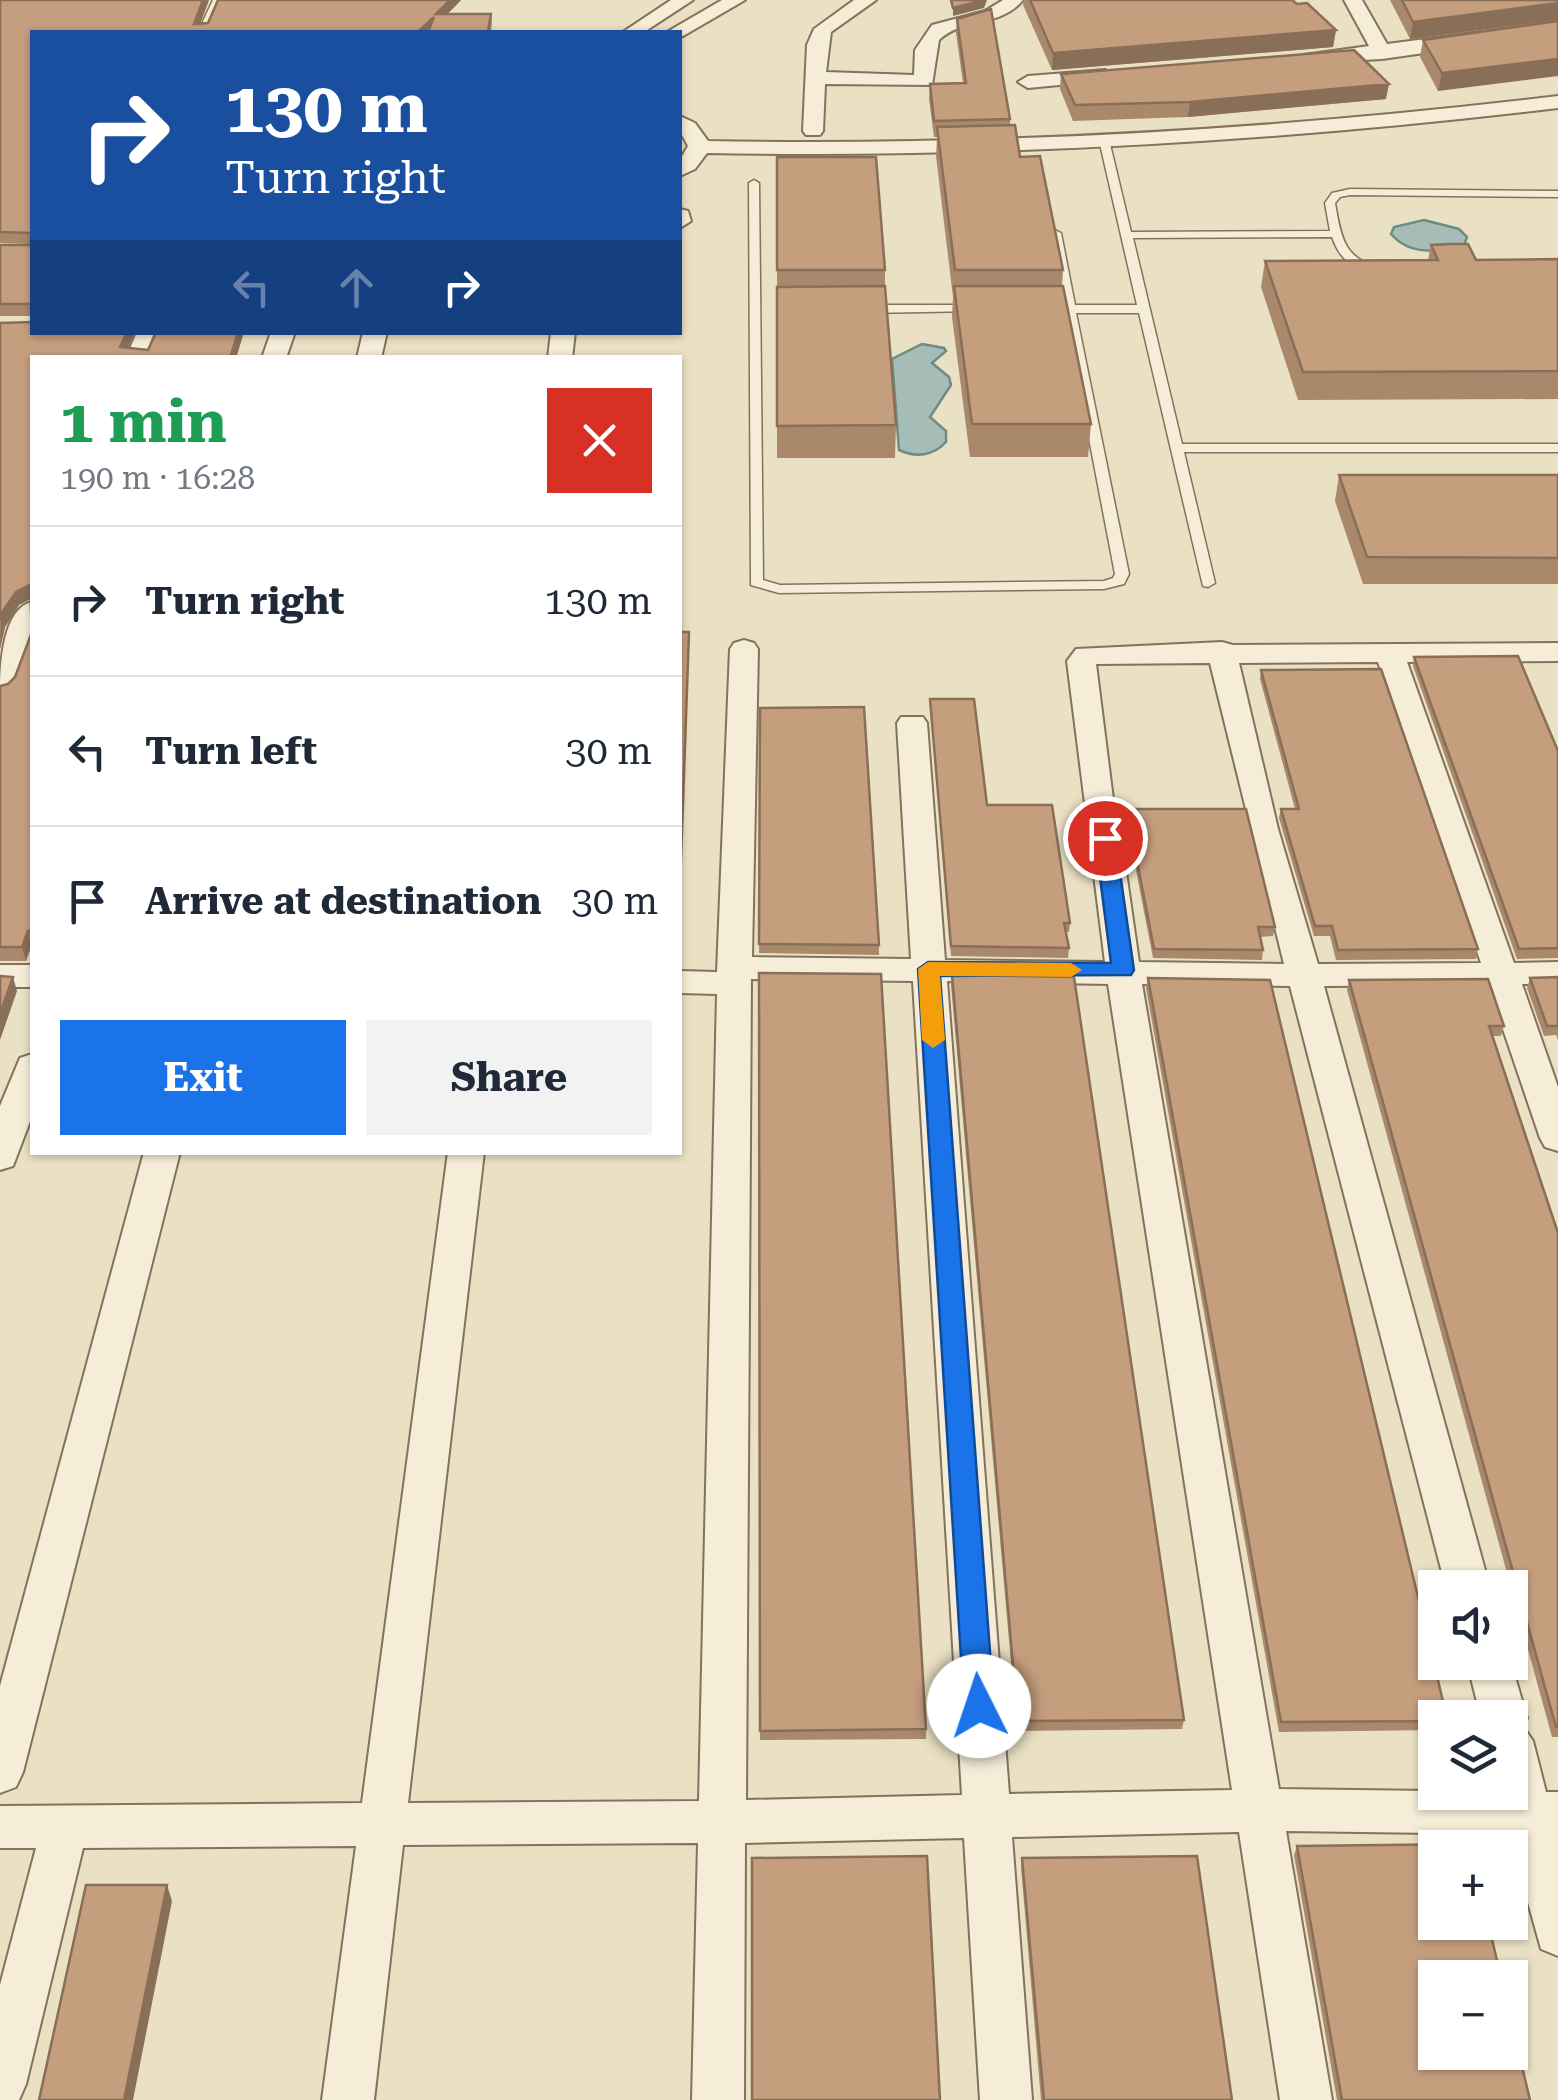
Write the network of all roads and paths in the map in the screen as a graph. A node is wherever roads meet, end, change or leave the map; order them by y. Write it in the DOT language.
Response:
graph roads {
  1 [pos="218,0"];
  2 [pos="684,0"];
  3 [pos="736,0"];
  4 [pos="868,0"];
  5 [pos="1014,0"];
  6 [pos="1353,0"];
  7 [pos="1558,28"];
  8 [pos="203,30"];
  9 [pos="635,30"];
  10 [pos="680,30"];
  11 [pos="1382,53"];
  12 [pos="1286,62"];
  13 [pos="1121,75"];
  14 [pos="815,78"];
  15 [pos="924,82"];
  16 [pos="1028,82"];
  17 [pos="1558,102"];
  18 [pos="932,103"];
  19 [pos="682,124"];
  20 [pos="813,132"];
  21 [pos="1105,144"];
  22 [pos="701,146"];
  23 [pos="682,168"];
  24 [pos="754,183"];
  25 [pos="1558,194"];
  26 [pos="1050,213"];
  27 [pos="1337,234"];
  28 [pos="1125,235"];
  29 [pos="1382,266"];
  30 [pos="754,309"];
  31 [pos="774,309"];
  32 [pos="854,309"];
  33 [pos="993,309"];
  34 [pos="1052,309"];
  35 [pos="1072,309"];
  36 [pos="1141,309"];
  37 [pos="1176,448"];
  38 [pos="1558,448"];
  39 [pos="1208,583"];
  40 [pos="23,622"];
  41 [pos="744,649"];
  42 [pos="1222,651"];
  43 [pos="1389,652"];
  44 [pos="1556,656"];
  45 [pos="0,688"];
  46 [pos="912,723"];
  47 [pos="928,969"];
  48 [pos="1123,970"];
  49 [pos="1558,973"];
  50 [pos="1502,974"];
  51 [pos="0,976"];
  52 [pos="30,976"];
  53 [pos="734,976"];
  54 [pos="1302,976"];
  55 [pos="682,982"];
  56 [pos="30,1072"];
  57 [pos="1558,1138"];
  58 [pos="161,1155"];
  59 [pos="466,1155"];
  60 [pos="0,1157"];
  61 [pos="1463,1570"];
  62 [pos="0,1772"];
  63 [pos="1528,1779"];
  64 [pos="1259,1810"];
  65 [pos="1544,1813"];
  66 [pos="987,1816"];
  67 [pos="724,1822"];
  68 [pos="384,1823"];
  69 [pos="65,1826"];
  70 [pos="0,1827"];
  71 [pos="1558,1933"];
  72 [pos="0,2084"];
  73 [pos="348,2100"];
  74 [pos="718,2100"];
  75 [pos="1006,2100"];
  76 [pos="1306,2100"];
  1 -- 8 [label="lane"];
  2 -- 9 [label="street"];
  3 -- 10 [label="street"];
  4 -- 14 [label="street"];
  5 -- 15 [label="street"];
  6 -- 11 [label="street"];
  7 -- 11 [label="street"];
  11 -- 12 [label="street"];
  13 -- 16 [label="street"];
  14 -- 15 [label="street"];
  14 -- 20 [label="street"];
  15 -- 18 [label="street"];
  17 -- 21 [label="street"];
  19 -- 22 [label="street"];
  21 -- 22 [label="street"];
  21 -- 28 [label="lane"];
  22 -- 23 [label="street"];
  24 -- 30 [label="lane"];
  25 -- 27 [label="lane"];
  26 -- 35 [label="lane"];
  27 -- 28 [label="lane"];
  27 -- 29 [label="lane"];
  28 -- 36 [label="lane"];
  30 -- 31 [label="lane"];
  30 -- 35 [label="lane"];
  32 -- 33 [label="lane"];
  34 -- 35 [label="lane"];
  35 -- 36 [label="lane"];
  36 -- 37 [label="lane"];
  37 -- 38 [label="lane"];
  37 -- 39 [label="lane"];
  40 -- 45 [label="street"];
  41 -- 53 [label="street"];
  42 -- 43 [label="street"];
  42 -- 48 [label="street"];
  42 -- 54 [label="street"];
  43 -- 44 [label="street"];
  43 -- 50 [label="street"];
  46 -- 47 [label="street"];
  47 -- 48 [label="street"];
  47 -- 53 [label="street"];
  47 -- 66 [label="street"];
  48 -- 54 [label="street"];
  48 -- 64 [label="street"];
  49 -- 50 [label="street"];
  50 -- 54 [label="street"];
  50 -- 57 [label="street"];
  51 -- 52 [label="street"];
  53 -- 55 [label="street"];
  53 -- 67 [label="street"];
  54 -- 61 [label="street"];
  56 -- 60 [label="street"];
  58 -- 62 [label="street"];
  59 -- 68 [label="street"];
  63 -- 65 [label="street"];
  64 -- 65 [label="street"];
  64 -- 66 [label="street"];
  64 -- 76 [label="street"];
  65 -- 71 [label="street"];
  66 -- 67 [label="street"];
  66 -- 75 [label="street"];
  67 -- 68 [label="street"];
  67 -- 74 [label="street"];
  68 -- 69 [label="street"];
  68 -- 73 [label="street"];
  69 -- 70 [label="street"];
  69 -- 72 [label="street"];
}
